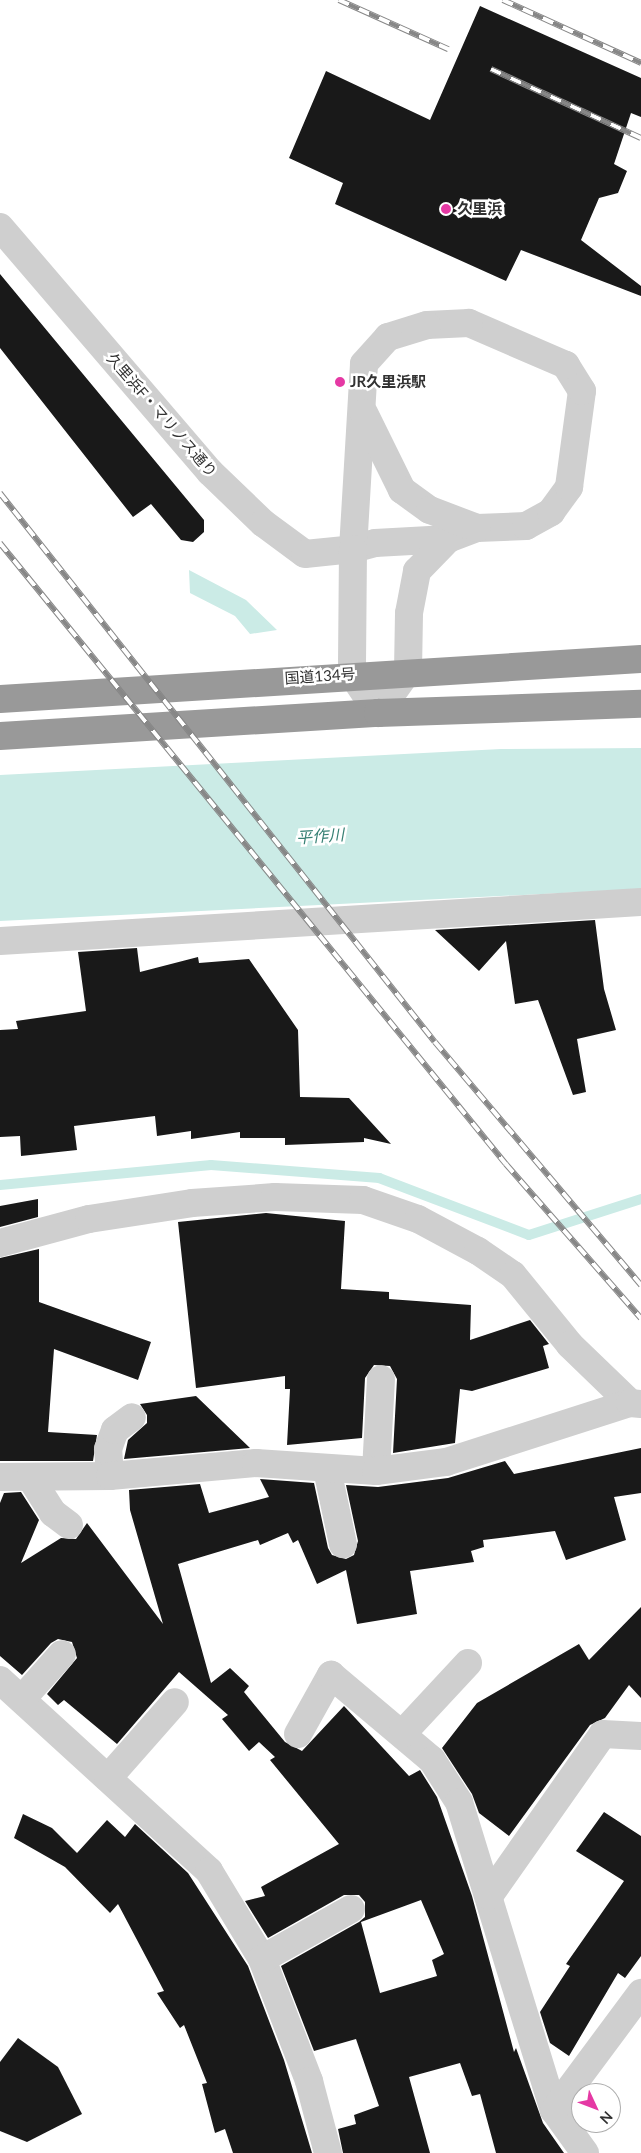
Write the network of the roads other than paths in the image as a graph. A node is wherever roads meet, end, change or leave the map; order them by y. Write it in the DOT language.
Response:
graph roads {
  1 [pos="0,227"];
  2 [pos="362,406"];
  3 [pos="477,528"];
  4 [pos="448,539"];
  5 [pos="352,549"];
  6 [pos="641,659"];
  7 [pos="408,672"];
  8 [pos="352,674"];
  9 [pos="0,699"];
  10 [pos="641,704"];
  11 [pos="378,713"];
  12 [pos="0,736"];
  13 [pos="641,902"];
  14 [pos="0,941"];
  15 [pos="0,1243"];
  16 [pos="381,1379"];
  17 [pos="636,1403"];
  18 [pos="132,1417"];
  19 [pos="327,1469"];
  20 [pos="376,1471"];
  21 [pos="110,1476"];
  22 [pos="0,1477"];
  23 [pos="30,1477"];
  24 [pos="68,1525"];
  25 [pos="343,1544"];
  26 [pos="62,1654"];
  27 [pos="468,1663"];
  28 [pos="0,1680"];
  29 [pos="22,1699"];
  30 [pos="175,1702"];
  31 [pos="298,1734"];
  32 [pos="402,1734"];
  33 [pos="641,1736"];
  34 [pos="108,1778"];
  35 [pos="490,1896"];
  36 [pos="351,1909"];
  37 [pos="262,1959"];
  38 [pos="641,1993"];
  39 [pos="554,2110"];
  40 [pos="328,2153"];
  41 [pos="585,2153"];
  1 -- 5 [label="street, 久里浜F・マリノス通り"];
  2 -- 3 [label="street"];
  2 -- 3 [label="street"];
  2 -- 5 [label="street"];
  3 -- 4 [label="street"];
  4 -- 5 [label="street, 久里浜F・マリノス通り"];
  4 -- 7 [label="street"];
  5 -- 8 [label="street"];
  6 -- 7 [label="highway, 国道134号"];
  7 -- 8 [label="highway, 国道134号"];
  7 -- 11 [label="street"];
  8 -- 9 [label="highway, 国道134号"];
  8 -- 11 [label="street"];
  10 -- 11 [label="highway"];
  11 -- 12 [label="highway"];
  13 -- 14 [label="street"];
  15 -- 17 [label="street"];
  16 -- 20 [label="street"];
  17 -- 20 [label="street"];
  18 -- 21 [label="street"];
  19 -- 20 [label="street"];
  19 -- 21 [label="street"];
  19 -- 25 [label="street"];
  21 -- 23 [label="street"];
  22 -- 23 [label="street"];
  23 -- 24 [label="street"];
  26 -- 29 [label="street"];
  27 -- 32 [label="street"];
  28 -- 29 [label="street"];
  29 -- 34 [label="street"];
  30 -- 34 [label="street"];
  31 -- 32 [label="street"];
  32 -- 35 [label="street"];
  33 -- 35 [label="street"];
  34 -- 37 [label="street"];
  35 -- 39 [label="street"];
  36 -- 37 [label="street"];
  37 -- 40 [label="street"];
  38 -- 39 [label="street"];
  39 -- 41 [label="street"];
}
